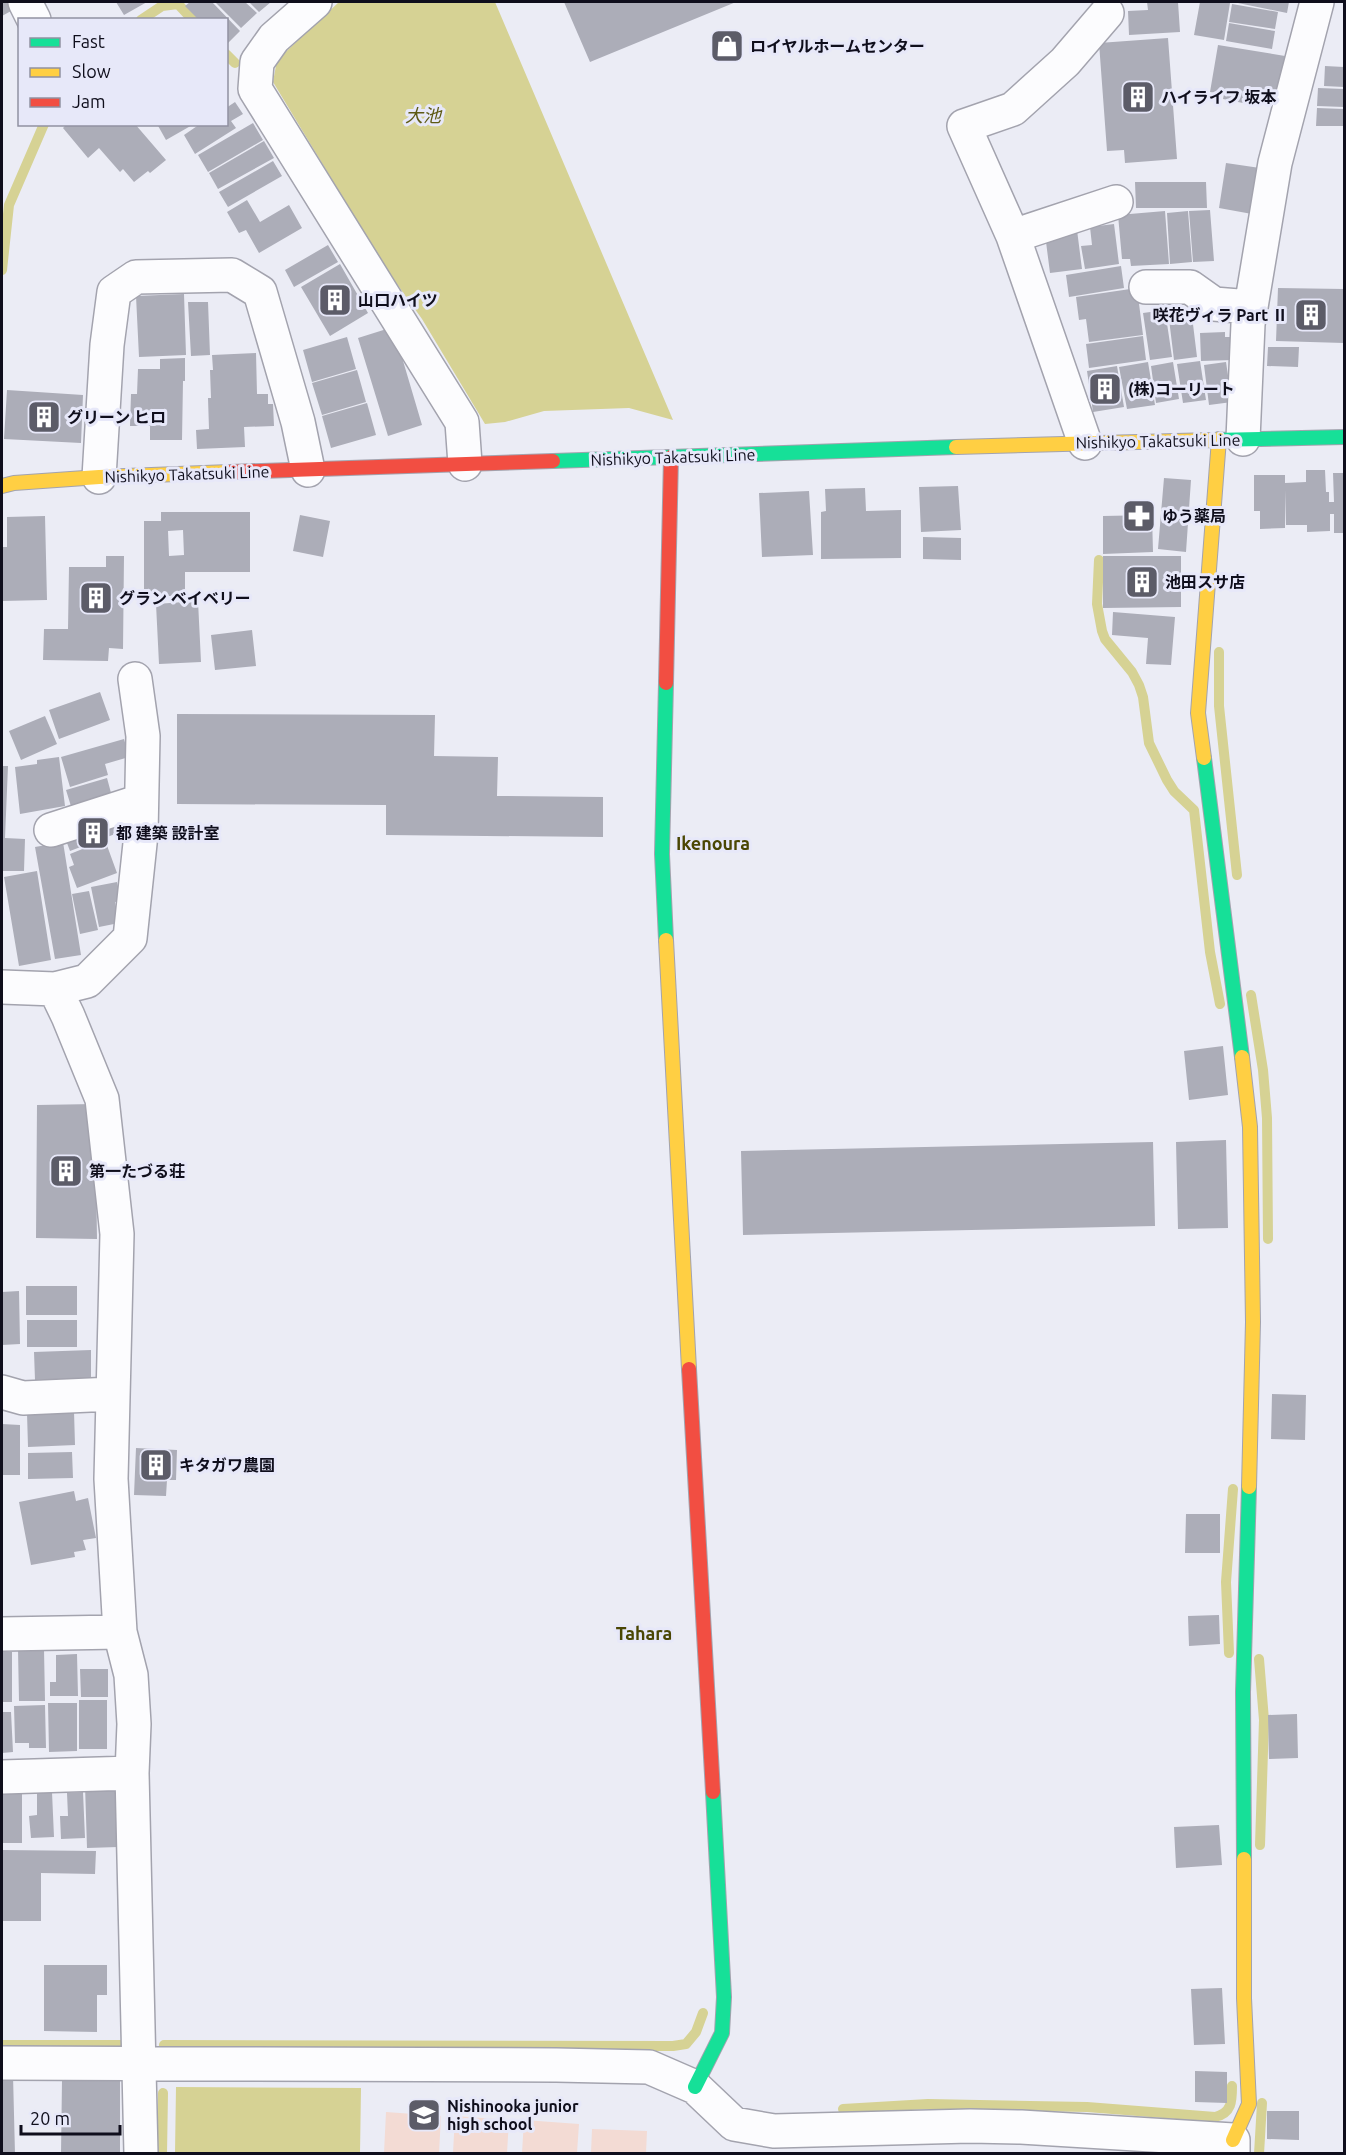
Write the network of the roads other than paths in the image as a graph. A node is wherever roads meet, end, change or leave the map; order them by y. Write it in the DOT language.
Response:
graph roads {
  1 [pos="25,2"];
  2 [pos="315,2"];
  3 [pos="1317,2"];
  4 [pos="1107,13"];
  5 [pos="33,18"];
  6 [pos="1116,202"];
  7 [pos="1013,236"];
  8 [pos="1146,287"];
  9 [pos="1251,307"];
  10 [pos="1344,437"];
  11 [pos="1231,439"];
  12 [pos="1085,443"];
  13 [pos="671,457"];
  14 [pos="465,464"];
  15 [pos="308,470"];
  16 [pos="99,477"];
  17 [pos="2,486"];
  18 [pos="135,679"];
  19 [pos="141,801"];
  20 [pos="51,830"];
  21 [pos="2,987"];
  22 [pos="55,989"];
  23 [pos="2,1392"];
  24 [pos="113,1394"];
  25 [pos="120,1632"];
  26 [pos="2,1634"];
  27 [pos="132,1773"];
  28 [pos="2,1777"];
  29 [pos="138,2049"];
  30 [pos="2,2062"];
  31 [pos="695,2087"];
  32 [pos="1233,2147"];
  33 [pos="141,2154"];
  1 -- 5 [label="street"];
  2 -- 14 [label="street"];
  3 -- 9 [label="street"];
  4 -- 7 [label="street"];
  6 -- 7 [label="street"];
  7 -- 12 [label="street"];
  8 -- 9 [label="street"];
  9 -- 11 [label="street"];
  10 -- 11 [label="street, Nishikyo Takatsuki Line"];
  11 -- 12 [label="street, Nishikyo Takatsuki Line"];
  11 -- 32 [label="street"];
  12 -- 13 [label="street, Nishikyo Takatsuki Line"];
  13 -- 14 [label="street, Nishikyo Takatsuki Line"];
  13 -- 31 [label="street"];
  14 -- 15 [label="street, Nishikyo Takatsuki Line"];
  15 -- 16 [label="street, Nishikyo Takatsuki Line"];
  15 -- 16 [label="street"];
  16 -- 17 [label="street, Nishikyo Takatsuki Line"];
  18 -- 19 [label="street"];
  19 -- 20 [label="street"];
  19 -- 22 [label="street"];
  21 -- 22 [label="street"];
  22 -- 24 [label="street"];
  23 -- 24 [label="street"];
  24 -- 25 [label="street"];
  25 -- 26 [label="street"];
  25 -- 27 [label="street"];
  27 -- 28 [label="street"];
  27 -- 29 [label="street"];
  29 -- 30 [label="street"];
  29 -- 31 [label="street"];
  29 -- 33 [label="street"];
  31 -- 32 [label="street"];
}
